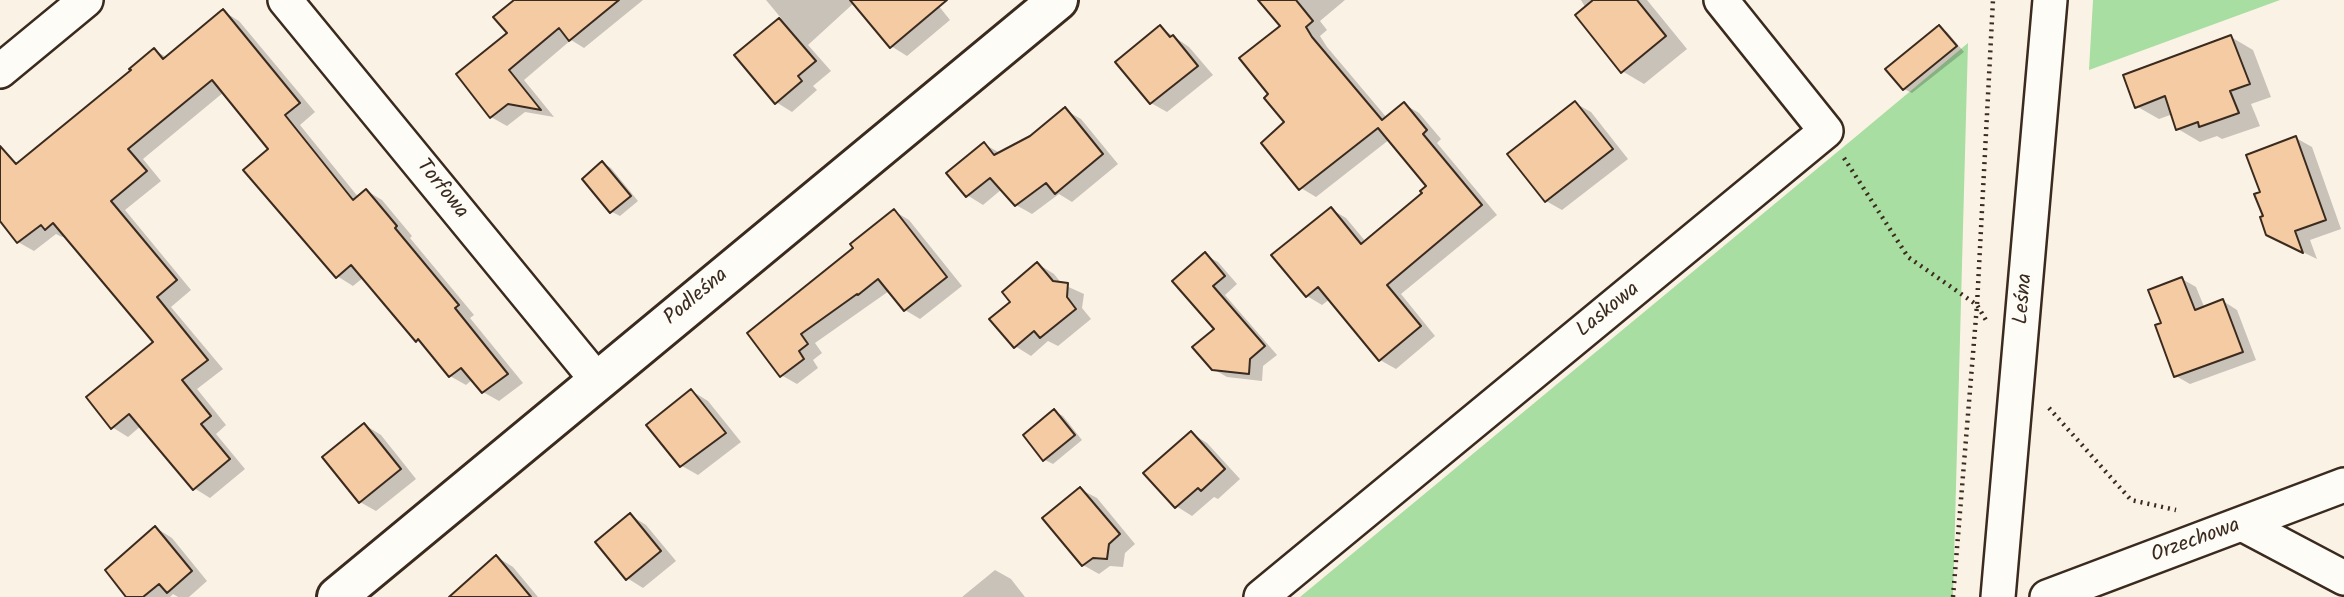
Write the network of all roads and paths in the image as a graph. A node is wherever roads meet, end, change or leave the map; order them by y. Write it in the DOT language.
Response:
graph roads {
  1 [pos="86,0"];
  2 [pos="285,0"];
  3 [pos="1058,0"];
  4 [pos="1721,0"];
  5 [pos="1993,0"];
  6 [pos="2050,0"];
  7 [pos="0,71"];
  8 [pos="597,380"];
  9 [pos="2344,485"];
  10 [pos="2242,524"];
  11 [pos="2344,578"];
  12 [pos="337,597"];
  13 [pos="1261,597"];
  14 [pos="1953,597"];
  15 [pos="1998,597"];
  16 [pos="2047,597"];
  1 -- 7 [label="street"];
  2 -- 8 [label="street, Torfowa"];
  3 -- 8 [label="street, Podleśna"];
  4 -- 13 [label="street, Laskowa"];
  5 -- 14 [label="path"];
  6 -- 15 [label="street, Leśna"];
  8 -- 12 [label="street, Podleśna"];
  9 -- 10 [label="street, Orzechowa"];
  10 -- 11 [label="street"];
  10 -- 16 [label="street, Orzechowa"];
}
